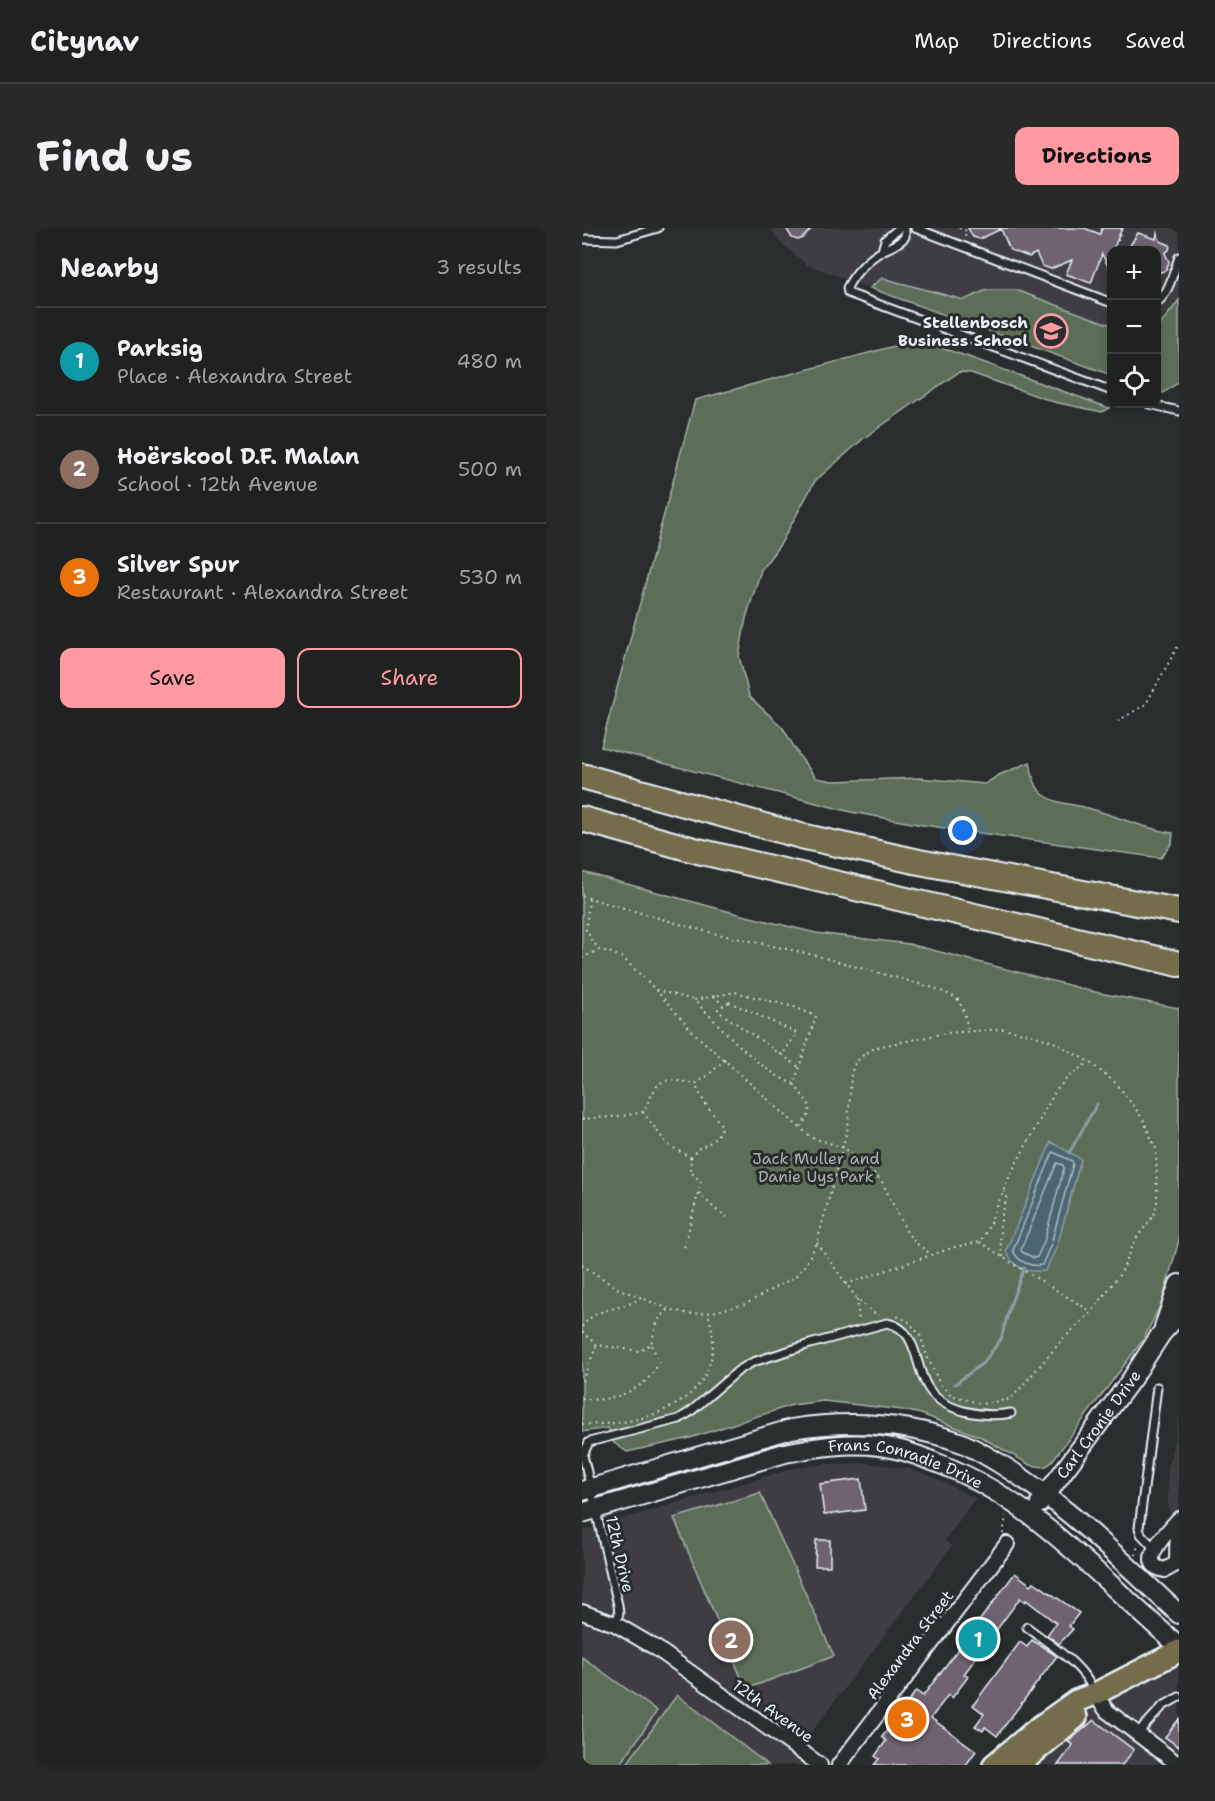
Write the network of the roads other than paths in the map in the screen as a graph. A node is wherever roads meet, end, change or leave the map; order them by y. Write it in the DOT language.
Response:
graph roads {
  1 [pos="658,228"];
  2 [pos="899,228"];
  3 [pos="905,228"];
  4 [pos="915,228"];
  5 [pos="582,239"];
  6 [pos="882,251"];
  7 [pos="1179,256"];
  8 [pos="1161,300"];
  9 [pos="1107,301"];
  10 [pos="1107,389"];
  11 [pos="1161,407"];
  12 [pos="1179,411"];
  13 [pos="582,776"];
  14 [pos="582,819"];
  15 [pos="1037,885"];
  16 [pos="1179,896"];
  17 [pos="1179,911"];
  18 [pos="962,912"];
  19 [pos="1179,950"];
  20 [pos="1179,964"];
  21 [pos="1179,1284"];
  22 [pos="1179,1314"];
  23 [pos="1161,1335"];
  24 [pos="1157,1387"];
  25 [pos="1011,1413"];
  26 [pos="586,1490"];
  27 [pos="1047,1494"];
  28 [pos="589,1511"];
  29 [pos="1031,1514"];
  30 [pos="1179,1518"];
  31 [pos="1179,1536"];
  32 [pos="1007,1544"];
  33 [pos="1155,1549"];
  34 [pos="582,1612"];
  35 [pos="1179,1614"];
  36 [pos="615,1624"];
  37 [pos="1027,1628"];
  38 [pos="1179,1646"];
  39 [pos="1179,1651"];
  40 [pos="1095,1694"];
  41 [pos="1179,1697"];
  42 [pos="1137,1734"];
  43 [pos="1161,1760"];
  44 [pos="820,1765"];
  45 [pos="838,1765"];
  46 [pos="994,1765"];
  47 [pos="1019,1765"];
  48 [pos="1179,1765"];
  1 -- 5 [label="lane"];
  2 -- 6 [label="lane"];
  3 -- 6 [label="lane"];
  4 -- 9 [label="lane"];
  6 -- 10 [label="lane"];
  7 -- 8 [label="lane"];
  11 -- 12 [label="lane"];
  13 -- 15 [label="highway"];
  14 -- 18 [label="highway"];
  15 -- 16 [label="highway"];
  15 -- 17 [label="highway"];
  18 -- 19 [label="highway"];
  18 -- 20 [label="highway"];
  21 -- 23 [label="main road, Carl Cronje Drive"];
  22 -- 23 [label="main road, Carl Cronje Drive"];
  23 -- 27 [label="main road, Carl Cronje Drive"];
  24 -- 33 [label="lane"];
  25 -- 26 [label="lane, 12th Drive"];
  26 -- 27 [label="main road, Frans Conradie Drive"];
  26 -- 28 [label="lane, 12th Drive"];
  27 -- 29 [label="main road, Carl Cronje Drive"];
  27 -- 35 [label="main road, Frans Conradie Drive"];
  28 -- 29 [label="main road, Frans Conradie Drive"];
  28 -- 36 [label="lane, 12th Drive"];
  29 -- 38 [label="main road, Frans Conradie Drive"];
  30 -- 33 [label="street"];
  31 -- 33 [label="street"];
  32 -- 45 [label="street, Alexandra Street"];
  34 -- 36 [label="street, 12th Avenue"];
  36 -- 44 [label="street, 12th Avenue"];
  37 -- 40 [label="lane"];
  39 -- 40 [label="main road"];
  40 -- 42 [label="street"];
  40 -- 46 [label="main road"];
  40 -- 47 [label="main road"];
  41 -- 42 [label="lane"];
  42 -- 43 [label="street"];
  43 -- 48 [label="street"];
}
